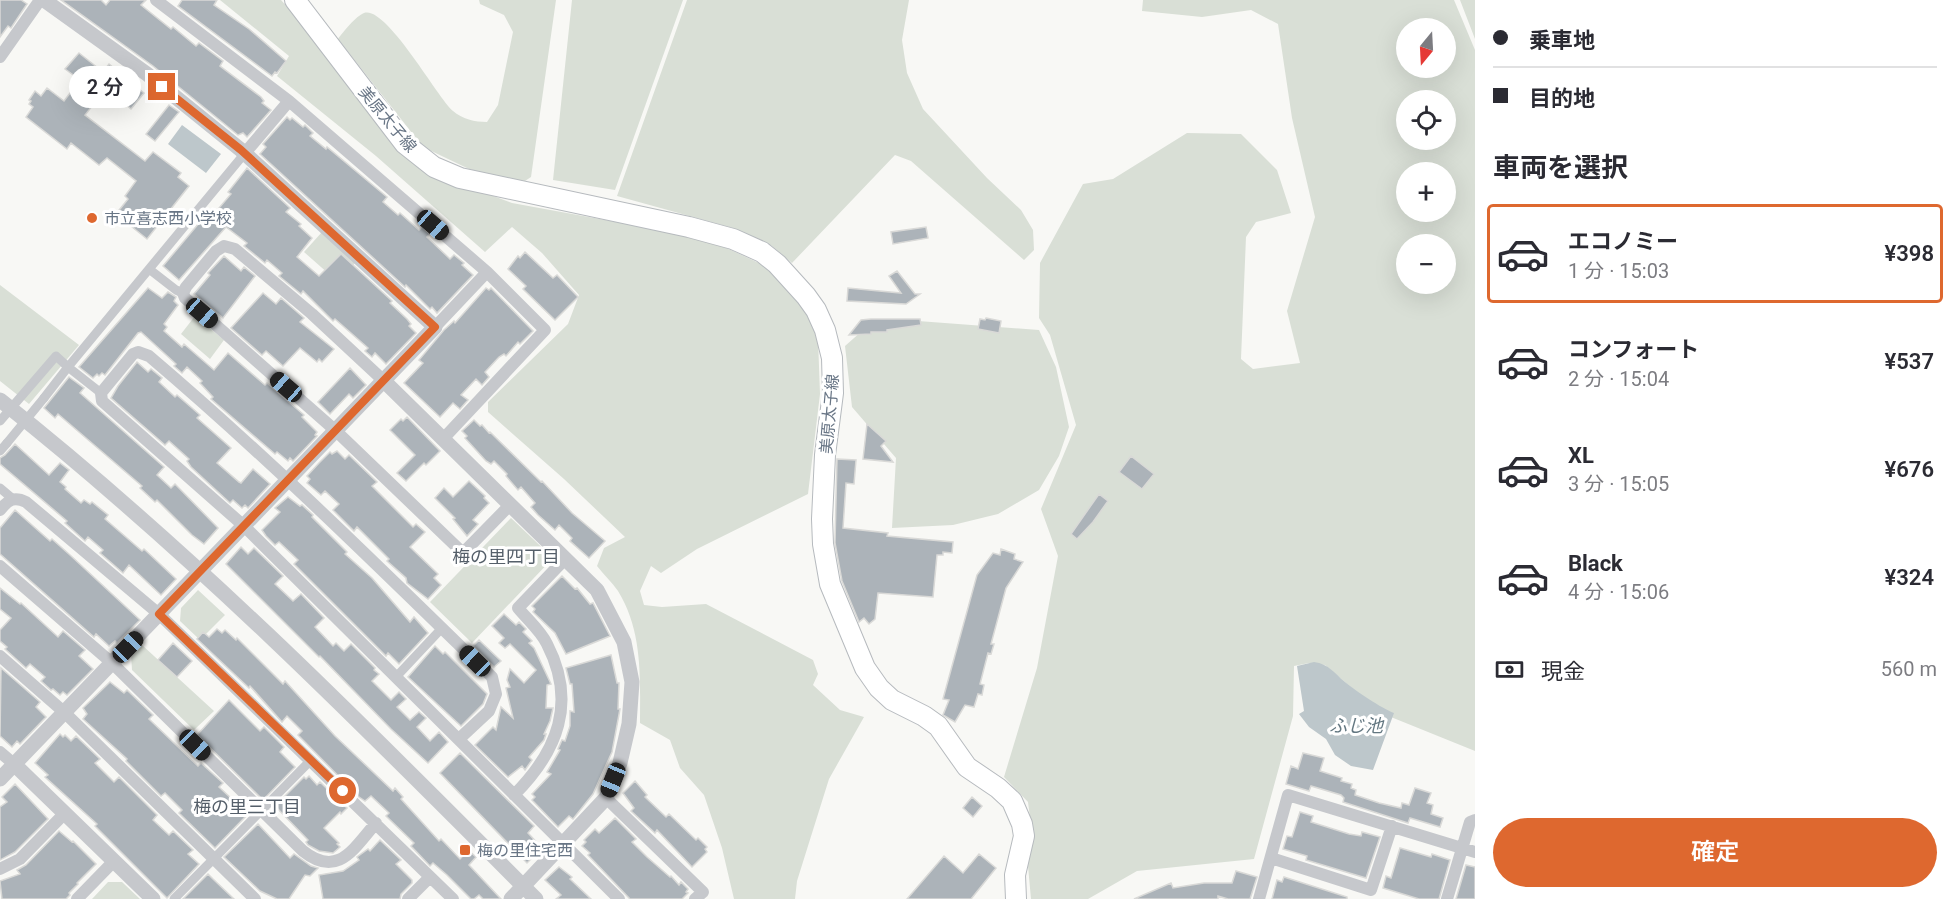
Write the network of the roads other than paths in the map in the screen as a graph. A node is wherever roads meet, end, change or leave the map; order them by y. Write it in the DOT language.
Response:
graph roads {
  1 [pos="42,0"];
  2 [pos="156,0"];
  3 [pos="295,0"];
  4 [pos="2,52"];
  5 [pos="289,101"];
  6 [pos="245,153"];
  7 [pos="149,269"];
  8 [pos="487,272"];
  9 [pos="183,292"];
  10 [pos="435,327"];
  11 [pos="68,367"];
  12 [pos="384,381"];
  13 [pos="101,393"];
  14 [pos="6,404"];
  15 [pos="0,421"];
  16 [pos="336,431"];
  17 [pos="442,439"];
  18 [pos="0,451"];
  19 [pos="289,479"];
  20 [pos="0,488"];
  21 [pos="13,499"];
  22 [pos="510,505"];
  23 [pos="0,510"];
  24 [pos="244,526"];
  25 [pos="565,559"];
  26 [pos="0,566"];
  27 [pos="201,571"];
  28 [pos="159,614"];
  29 [pos="442,628"];
  30 [pos="0,656"];
  31 [pos="112,663"];
  32 [pos="396,677"];
  33 [pos="64,712"];
  34 [pos="459,740"];
  35 [pos="0,752"];
  36 [pos="311,760"];
  37 [pos="14,764"];
  38 [pos="0,779"];
  39 [pos="514,795"];
  40 [pos="606,798"];
  41 [pos="262,810"];
  42 [pos="64,813"];
  43 [pos="1475,820"];
  44 [pos="376,823"];
  45 [pos="1392,826"];
  46 [pos="563,843"];
  47 [pos="1462,848"];
  48 [pos="1475,852"];
  49 [pos="1271,858"];
  50 [pos="214,860"];
  51 [pos="114,861"];
  52 [pos="0,869"];
  53 [pos="430,877"];
  54 [pos="523,886"];
  55 [pos="77,899"];
  56 [pos="153,899"];
  57 [pos="174,899"];
  58 [pos="255,899"];
  59 [pos="408,899"];
  60 [pos="453,899"];
  61 [pos="511,899"];
  62 [pos="536,899"];
  63 [pos="619,899"];
  64 [pos="695,899"];
  65 [pos="1016,899"];
  66 [pos="1259,899"];
  67 [pos="1447,899"];
  1 -- 4 [label="street"];
  1 -- 6 [label="street"];
  2 -- 5 [label="street"];
  3 -- 65 [label="main road, 美原太子線"];
  5 -- 6 [label="street"];
  5 -- 8 [label="street"];
  6 -- 7 [label="street"];
  6 -- 10 [label="street"];
  7 -- 9 [label="street"];
  7 -- 11 [label="street"];
  8 -- 10 [label="street"];
  8 -- 17 [label="street"];
  9 -- 12 [label="street"];
  9 -- 16 [label="street"];
  10 -- 12 [label="street"];
  11 -- 13 [label="street"];
  11 -- 14 [label="street"];
  11 -- 18 [label="street, bridge"];
  12 -- 16 [label="street"];
  12 -- 17 [label="street"];
  13 -- 19 [label="street"];
  13 -- 24 [label="street"];
  14 -- 15 [label="street"];
  14 -- 27 [label="street"];
  16 -- 19 [label="street"];
  16 -- 22 [label="street"];
  17 -- 22 [label="street"];
  19 -- 24 [label="street"];
  19 -- 29 [label="street"];
  20 -- 21 [label="street"];
  21 -- 23 [label="street"];
  21 -- 28 [label="street"];
  22 -- 25 [label="street"];
  24 -- 27 [label="street"];
  24 -- 32 [label="street"];
  25 -- 39 [label="street"];
  25 -- 40 [label="street"];
  26 -- 31 [label="street"];
  27 -- 28 [label="street"];
  27 -- 54 [label="street"];
  28 -- 31 [label="street"];
  28 -- 36 [label="street"];
  29 -- 32 [label="street"];
  29 -- 34 [label="street"];
  30 -- 33 [label="street"];
  31 -- 33 [label="street"];
  31 -- 41 [label="street"];
  32 -- 34 [label="street"];
  33 -- 37 [label="street"];
  33 -- 50 [label="street"];
  34 -- 39 [label="street"];
  35 -- 37 [label="street"];
  36 -- 41 [label="street"];
  36 -- 44 [label="street"];
  37 -- 38 [label="street"];
  37 -- 42 [label="street"];
  39 -- 46 [label="street"];
  40 -- 46 [label="street"];
  40 -- 64 [label="street"];
  41 -- 44 [label="street"];
  41 -- 50 [label="street"];
  42 -- 51 [label="street"];
  42 -- 52 [label="street"];
  43 -- 47 [label="street"];
  44 -- 53 [label="street"];
  45 -- 47 [label="street"];
  45 -- 49 [label="street"];
  45 -- 49 [label="street"];
  46 -- 54 [label="street"];
  46 -- 63 [label="street"];
  47 -- 48 [label="street"];
  47 -- 67 [label="street"];
  49 -- 66 [label="street"];
  50 -- 57 [label="street"];
  50 -- 58 [label="street"];
  51 -- 55 [label="street"];
  51 -- 56 [label="street"];
  53 -- 59 [label="street"];
  53 -- 60 [label="street"];
  54 -- 61 [label="street"];
  54 -- 62 [label="street"];
}
